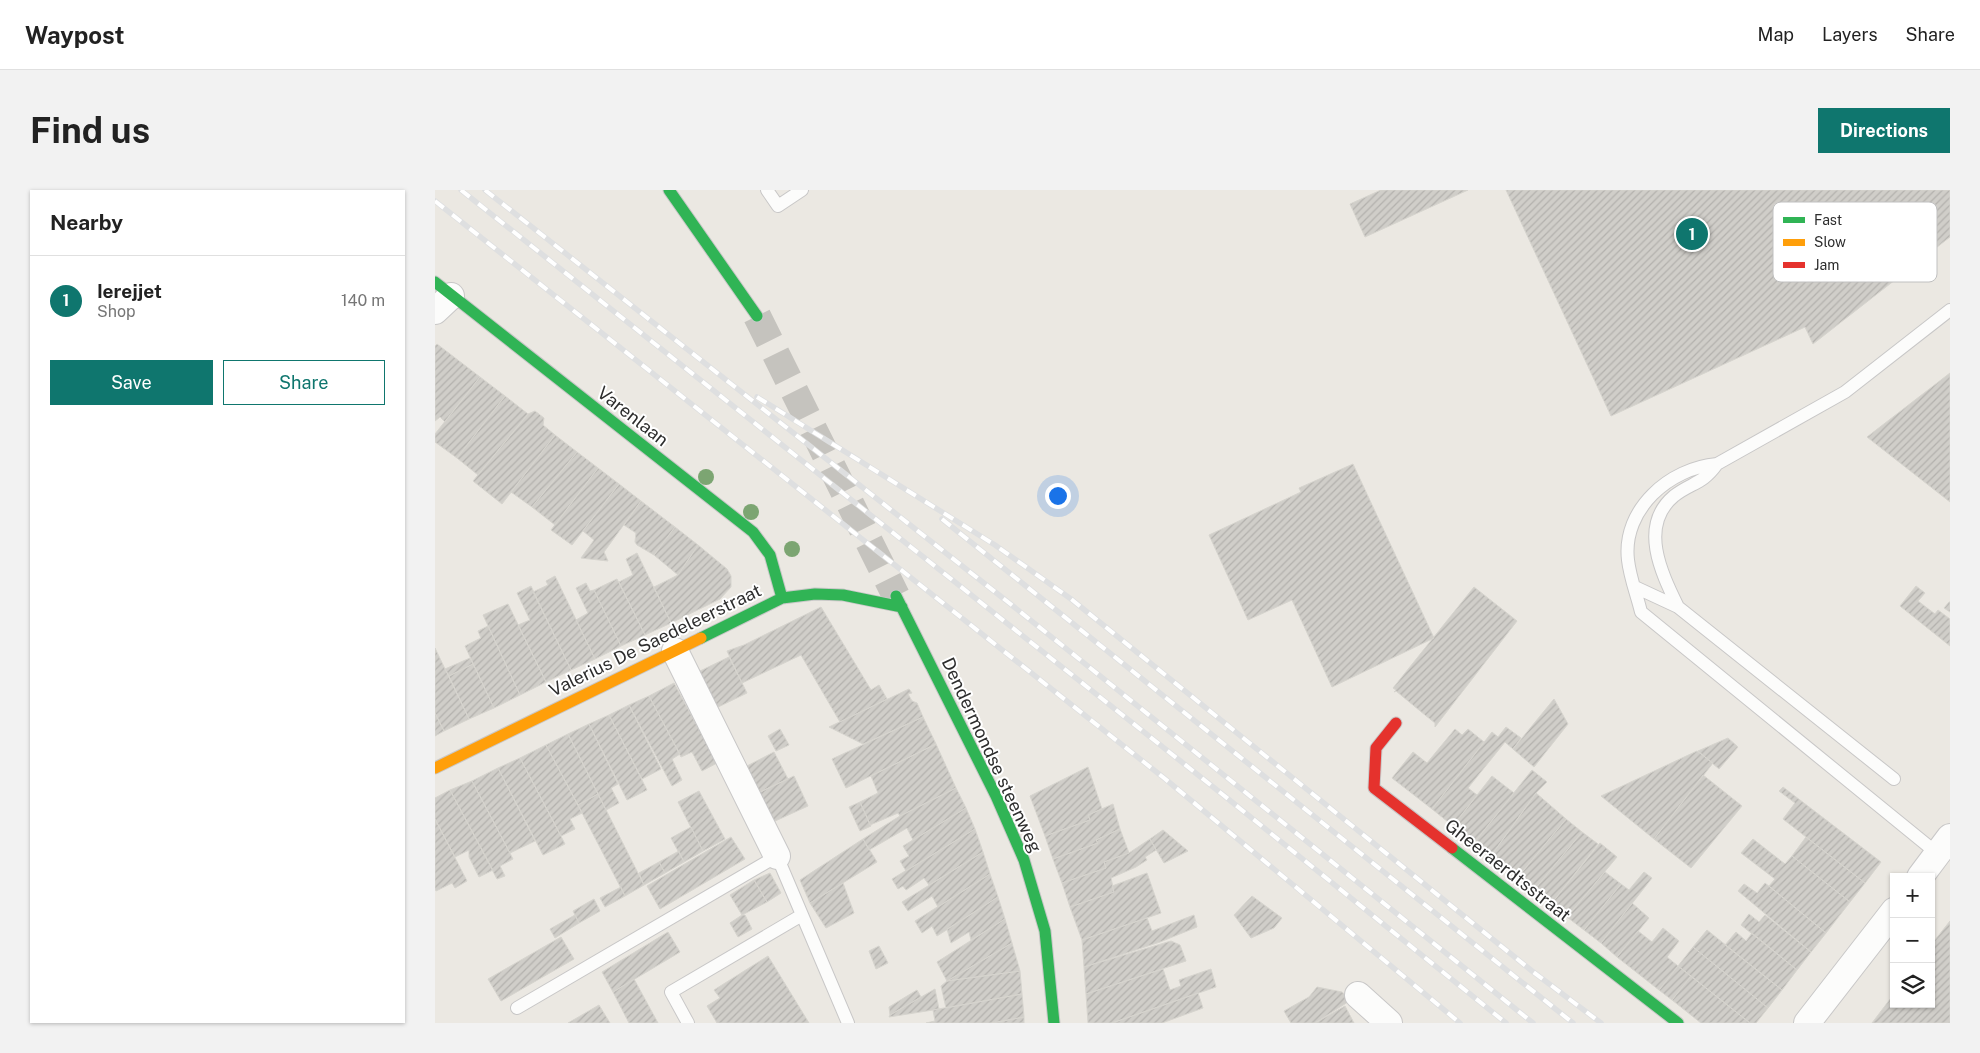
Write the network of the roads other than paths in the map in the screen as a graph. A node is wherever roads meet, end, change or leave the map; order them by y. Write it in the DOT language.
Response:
graph roads {
  1 [pos="669,190"];
  2 [pos="767,190"];
  3 [pos="801,190"];
  4 [pos="440,297"];
  5 [pos="1950,310"];
  6 [pos="757,316"];
  7 [pos="1717,464"];
  8 [pos="1635,587"];
  9 [pos="896,596"];
  10 [pos="782,598"];
  11 [pos="902,607"];
  12 [pos="1678,607"];
  13 [pos="675,651"];
  14 [pos="1396,723"];
  15 [pos="435,768"];
  16 [pos="1894,779"];
  17 [pos="1944,846"];
  18 [pos="777,856"];
  19 [pos="1923,873"];
  20 [pos="802,915"];
  21 [pos="1890,916"];
  22 [pos="1358,995"];
  23 [pos="517,1008"];
  24 [pos="688,1023"];
  25 [pos="848,1023"];
  26 [pos="1053,1023"];
  27 [pos="1389,1023"];
  28 [pos="1678,1023"];
  29 [pos="1807,1023"];
  1 -- 6 [label="street"];
  2 -- 3 [label="lane"];
  4 -- 10 [label="street, Varenlaan"];
  5 -- 7 [label="lane"];
  7 -- 8 [label="lane"];
  7 -- 12 [label="lane"];
  8 -- 12 [label="lane"];
  8 -- 17 [label="lane"];
  9 -- 11 [label="street, Dendermondse steenweg"];
  10 -- 11 [label="street, Valerius De Saedeleerstraat"];
  10 -- 13 [label="street, Valerius De Saedeleerstraat"];
  11 -- 26 [label="street, Dendermondse steenweg"];
  12 -- 16 [label="lane"];
  13 -- 15 [label="street, Valerius De Saedeleerstraat"];
  13 -- 18 [label="street"];
  14 -- 28 [label="street, Gheeraerdtsstraat"];
  17 -- 19 [label="street"];
  18 -- 20 [label="lane"];
  18 -- 23 [label="lane"];
  20 -- 24 [label="lane"];
  20 -- 25 [label="lane"];
  21 -- 29 [label="street"];
  22 -- 27 [label="street"];
}
